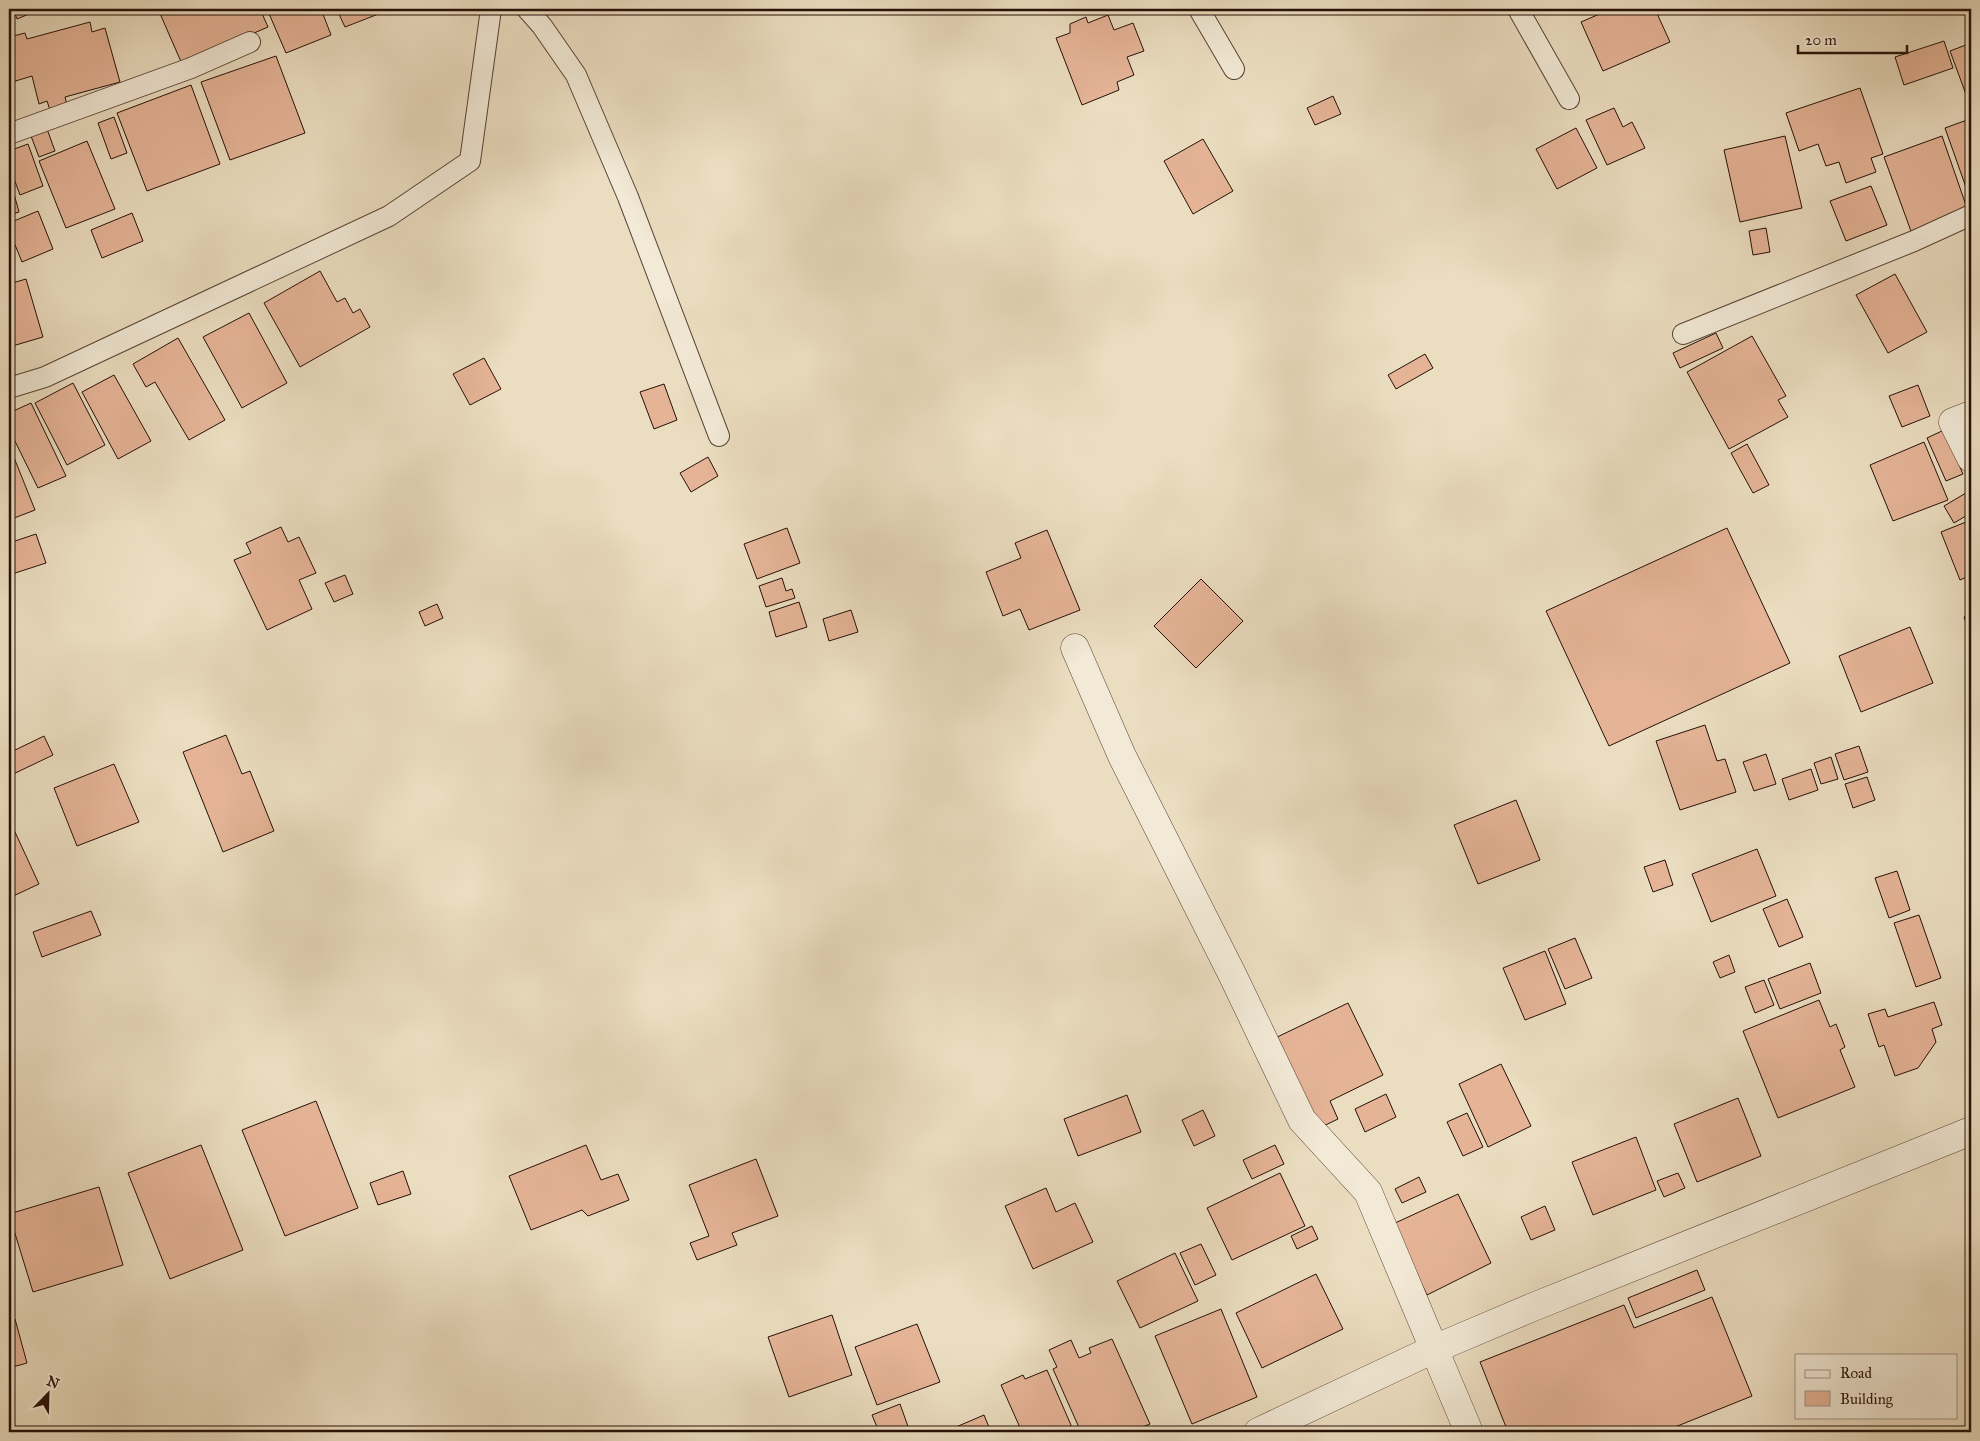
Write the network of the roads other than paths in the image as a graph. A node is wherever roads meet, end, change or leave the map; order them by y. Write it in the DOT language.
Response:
graph roads {
  1 [pos="491,9"];
  2 [pos="527,9"];
  3 [pos="1200,9"];
  4 [pos="1518,9"];
  5 [pos="250,42"];
  6 [pos="1234,69"];
  7 [pos="1568,99"];
  8 [pos="9,134"];
  9 [pos="1971,215"];
  10 [pos="1683,334"];
  11 [pos="9,388"];
  12 [pos="1971,415"];
  13 [pos="719,436"];
  14 [pos="1971,458"];
  15 [pos="1075,648"];
  16 [pos="1971,1132"];
  17 [pos="1434,1349"];
  18 [pos="1258,1432"];
  19 [pos="1470,1432"];
  1 -- 11 [label="lane"];
  2 -- 13 [label="lane"];
  3 -- 6 [label="lane"];
  4 -- 7 [label="lane"];
  5 -- 8 [label="lane"];
  9 -- 10 [label="lane"];
  12 -- 14 [label="street"];
  15 -- 17 [label="street"];
  16 -- 17 [label="street"];
  17 -- 18 [label="street"];
  17 -- 19 [label="street"];
}
